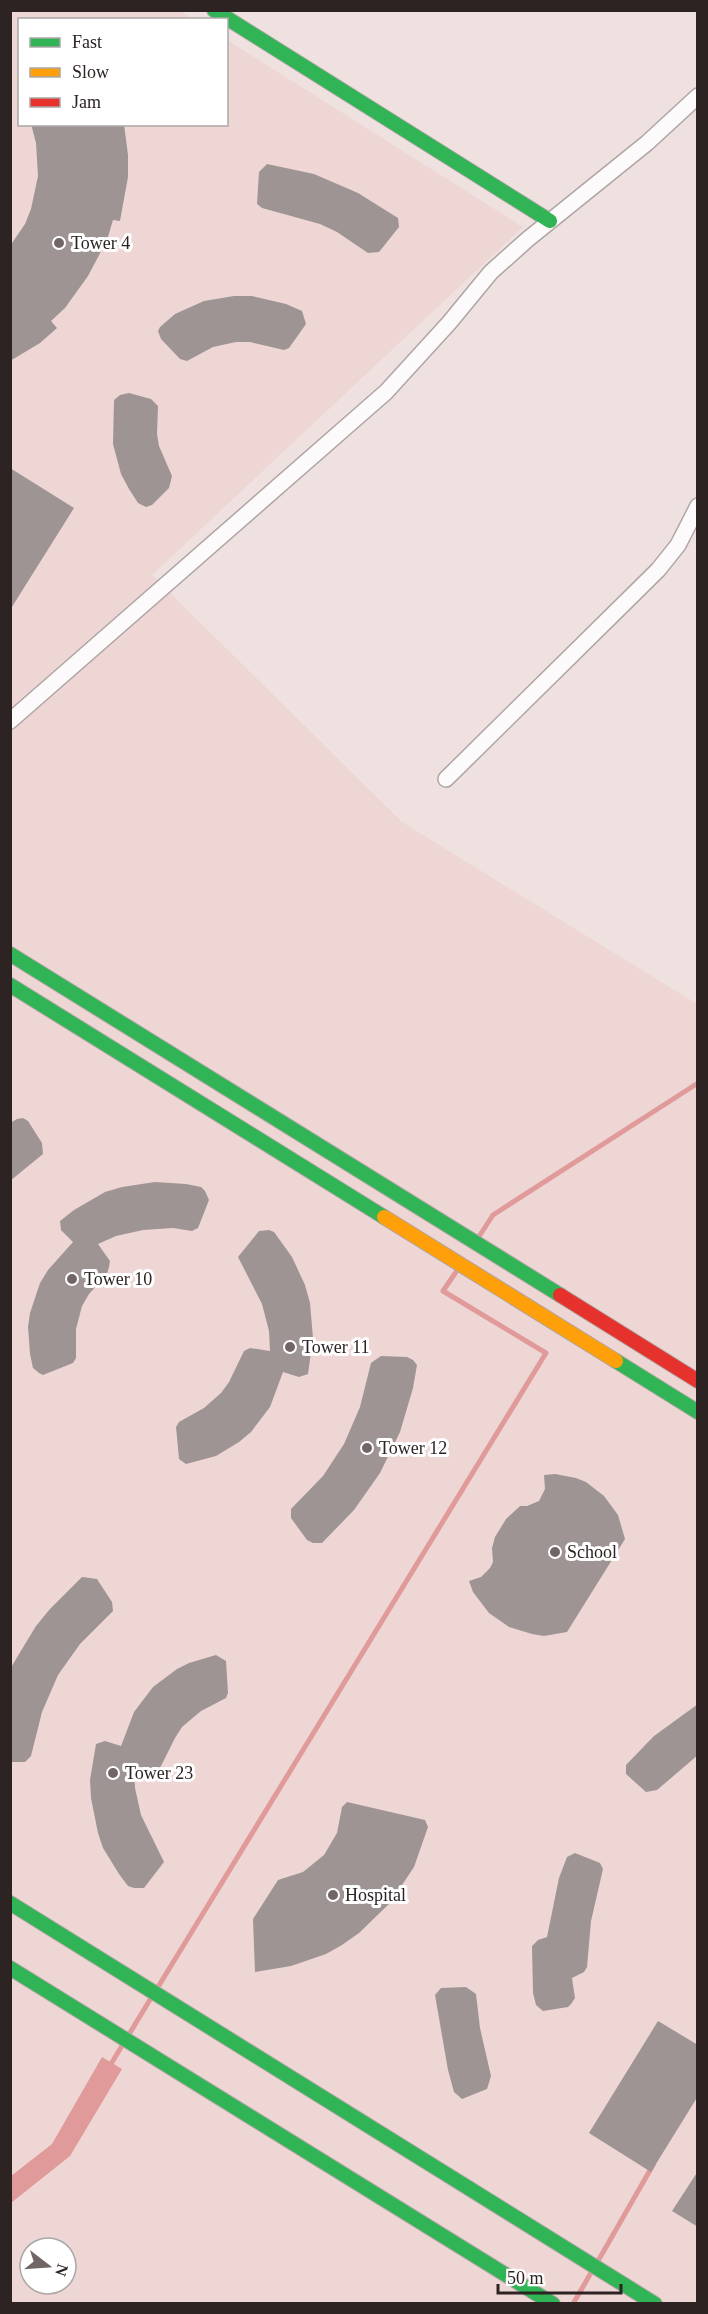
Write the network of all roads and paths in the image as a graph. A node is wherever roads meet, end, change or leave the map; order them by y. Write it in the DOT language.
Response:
graph roads {
  1 [pos="214,10"];
  2 [pos="227,18"];
  3 [pos="228,19"];
  4 [pos="698,96"];
  5 [pos="550,221"];
  6 [pos="698,506"];
  7 [pos="10,721"];
  8 [pos="446,779"];
  9 [pos="10,954"];
  10 [pos="10,985"];
  11 [pos="698,1381"];
  12 [pos="698,1412"];
  13 [pos="10,1903"];
  14 [pos="10,1968"];
  15 [pos="553,2304"];
  16 [pos="655,2304"];
  1 -- 2 [label="street"];
  3 -- 5 [label="street"];
  4 -- 5 [label="street"];
  5 -- 7 [label="street"];
  6 -- 8 [label="street"];
  9 -- 11 [label="street"];
  10 -- 12 [label="street"];
  13 -- 16 [label="street"];
  14 -- 15 [label="street"];
}
